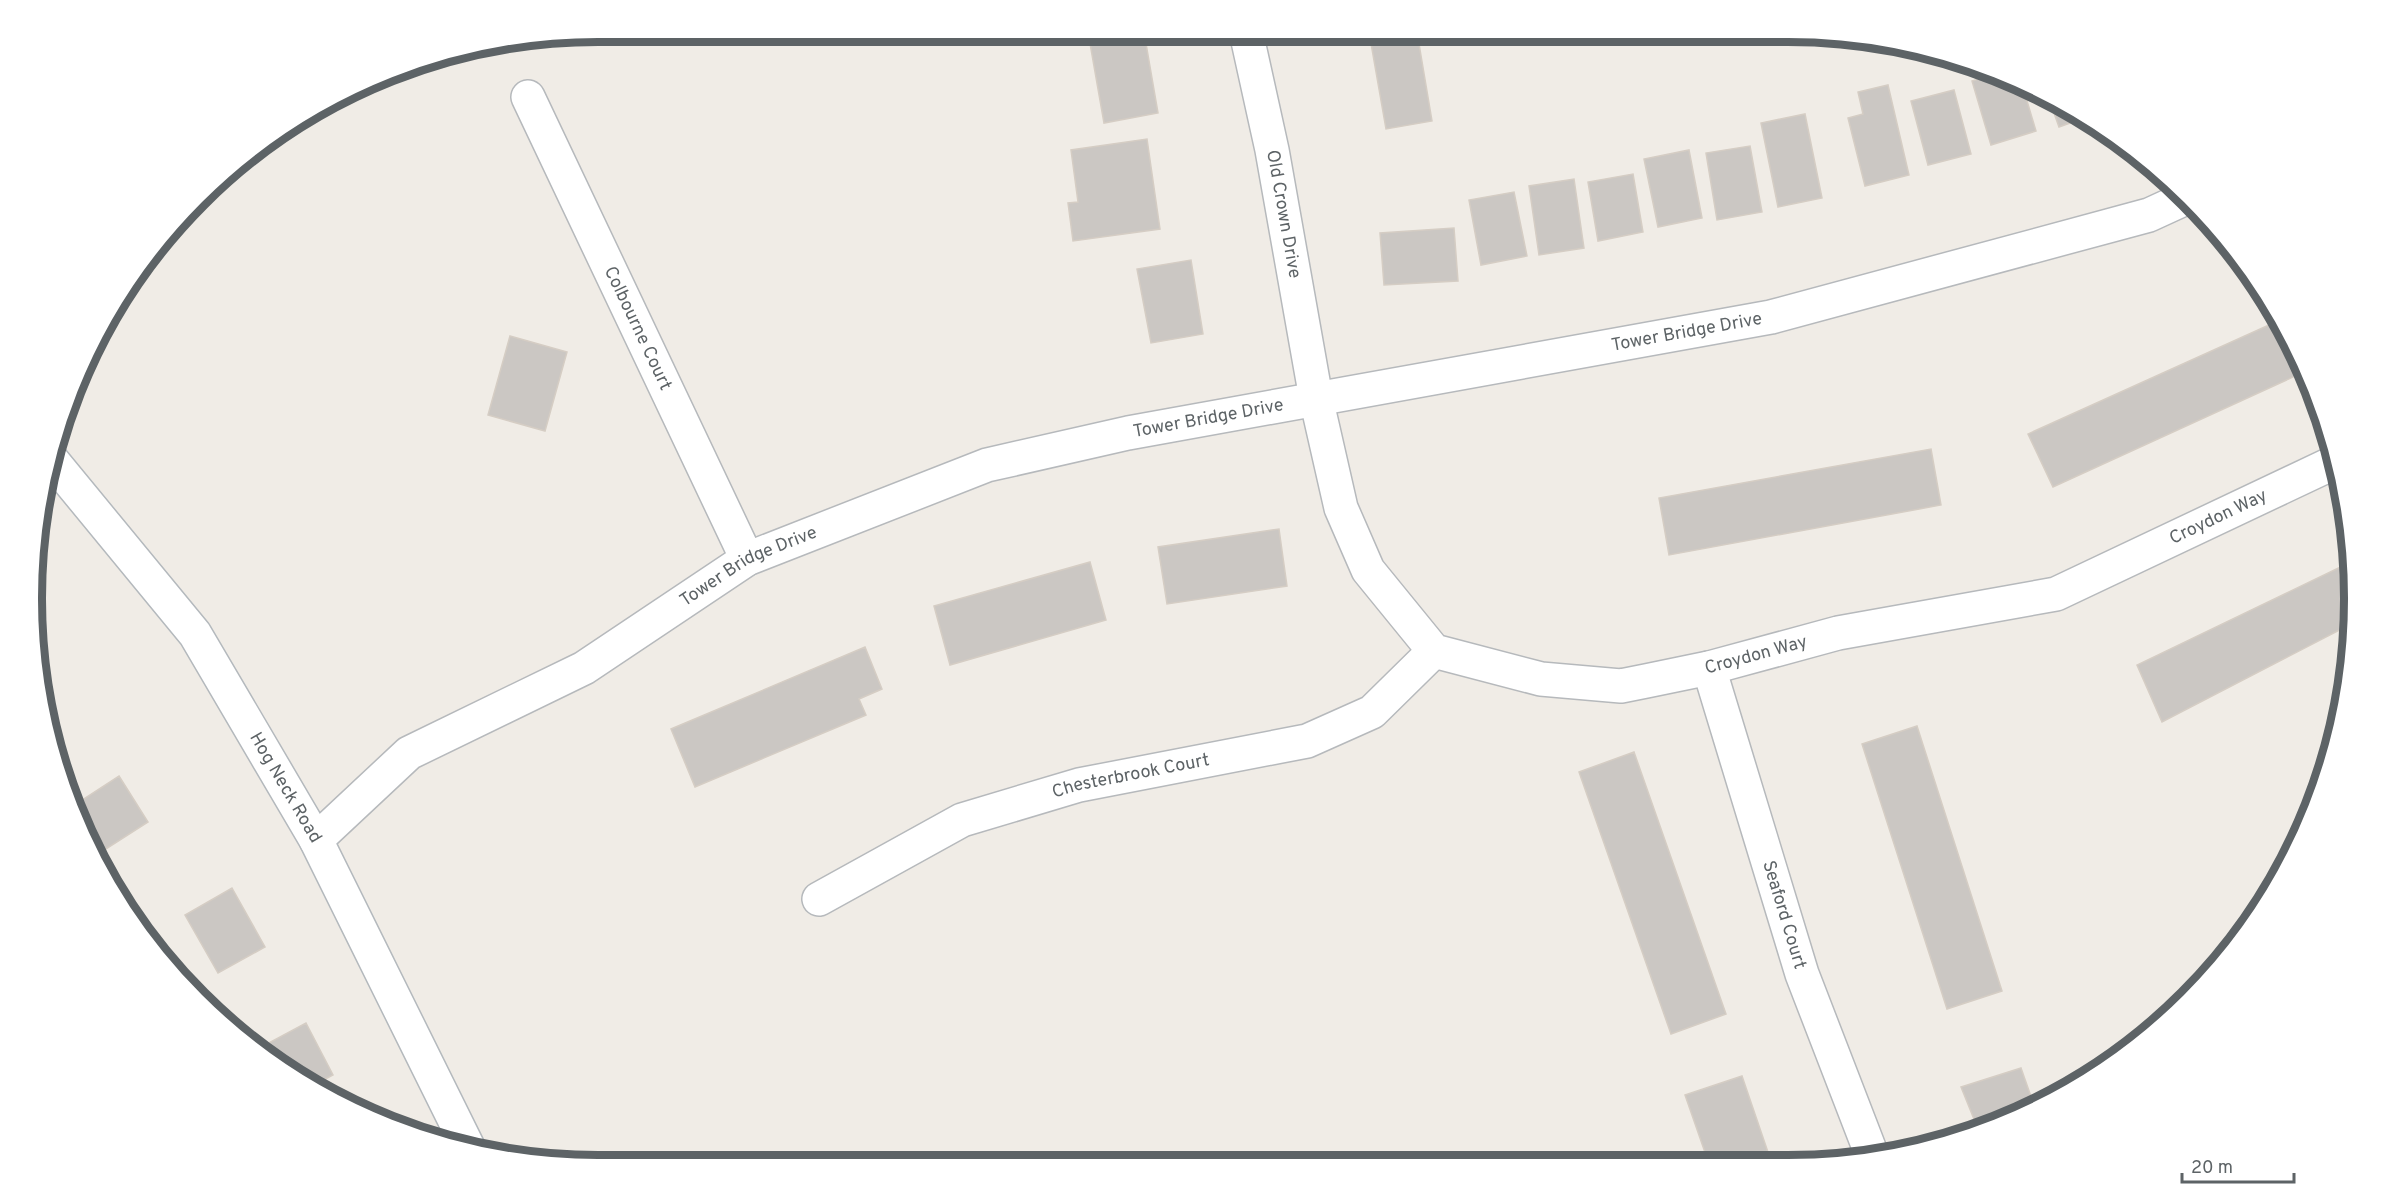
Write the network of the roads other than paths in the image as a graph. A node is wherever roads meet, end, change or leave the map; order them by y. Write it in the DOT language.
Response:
graph roads {
  1 [pos="1248,42"];
  2 [pos="528,97"];
  3 [pos="2178,202"];
  4 [pos="1316,398"];
  5 [pos="2328,466"];
  6 [pos="58,468"];
  7 [pos="747,559"];
  8 [pos="1434,651"];
  9 [pos="1708,668"];
  10 [pos="316,840"];
  11 [pos="819,899"];
  12 [pos="465,1138"];
  13 [pos="1869,1148"];
  1 -- 4 [label="street, Old Crown Drive"];
  2 -- 7 [label="street, Colbourne Court"];
  3 -- 4 [label="street, Tower Bridge Drive"];
  4 -- 7 [label="street, Tower Bridge Drive"];
  4 -- 8 [label="street"];
  5 -- 9 [label="street, Croydon Way"];
  6 -- 10 [label="street, Hog Neck Road"];
  7 -- 10 [label="street, Tower Bridge Drive"];
  8 -- 9 [label="street, Croydon Way"];
  8 -- 11 [label="street, Chesterbrook Court"];
  9 -- 13 [label="street, Seaford Court"];
  10 -- 12 [label="street, Hog Neck Road"];
}
